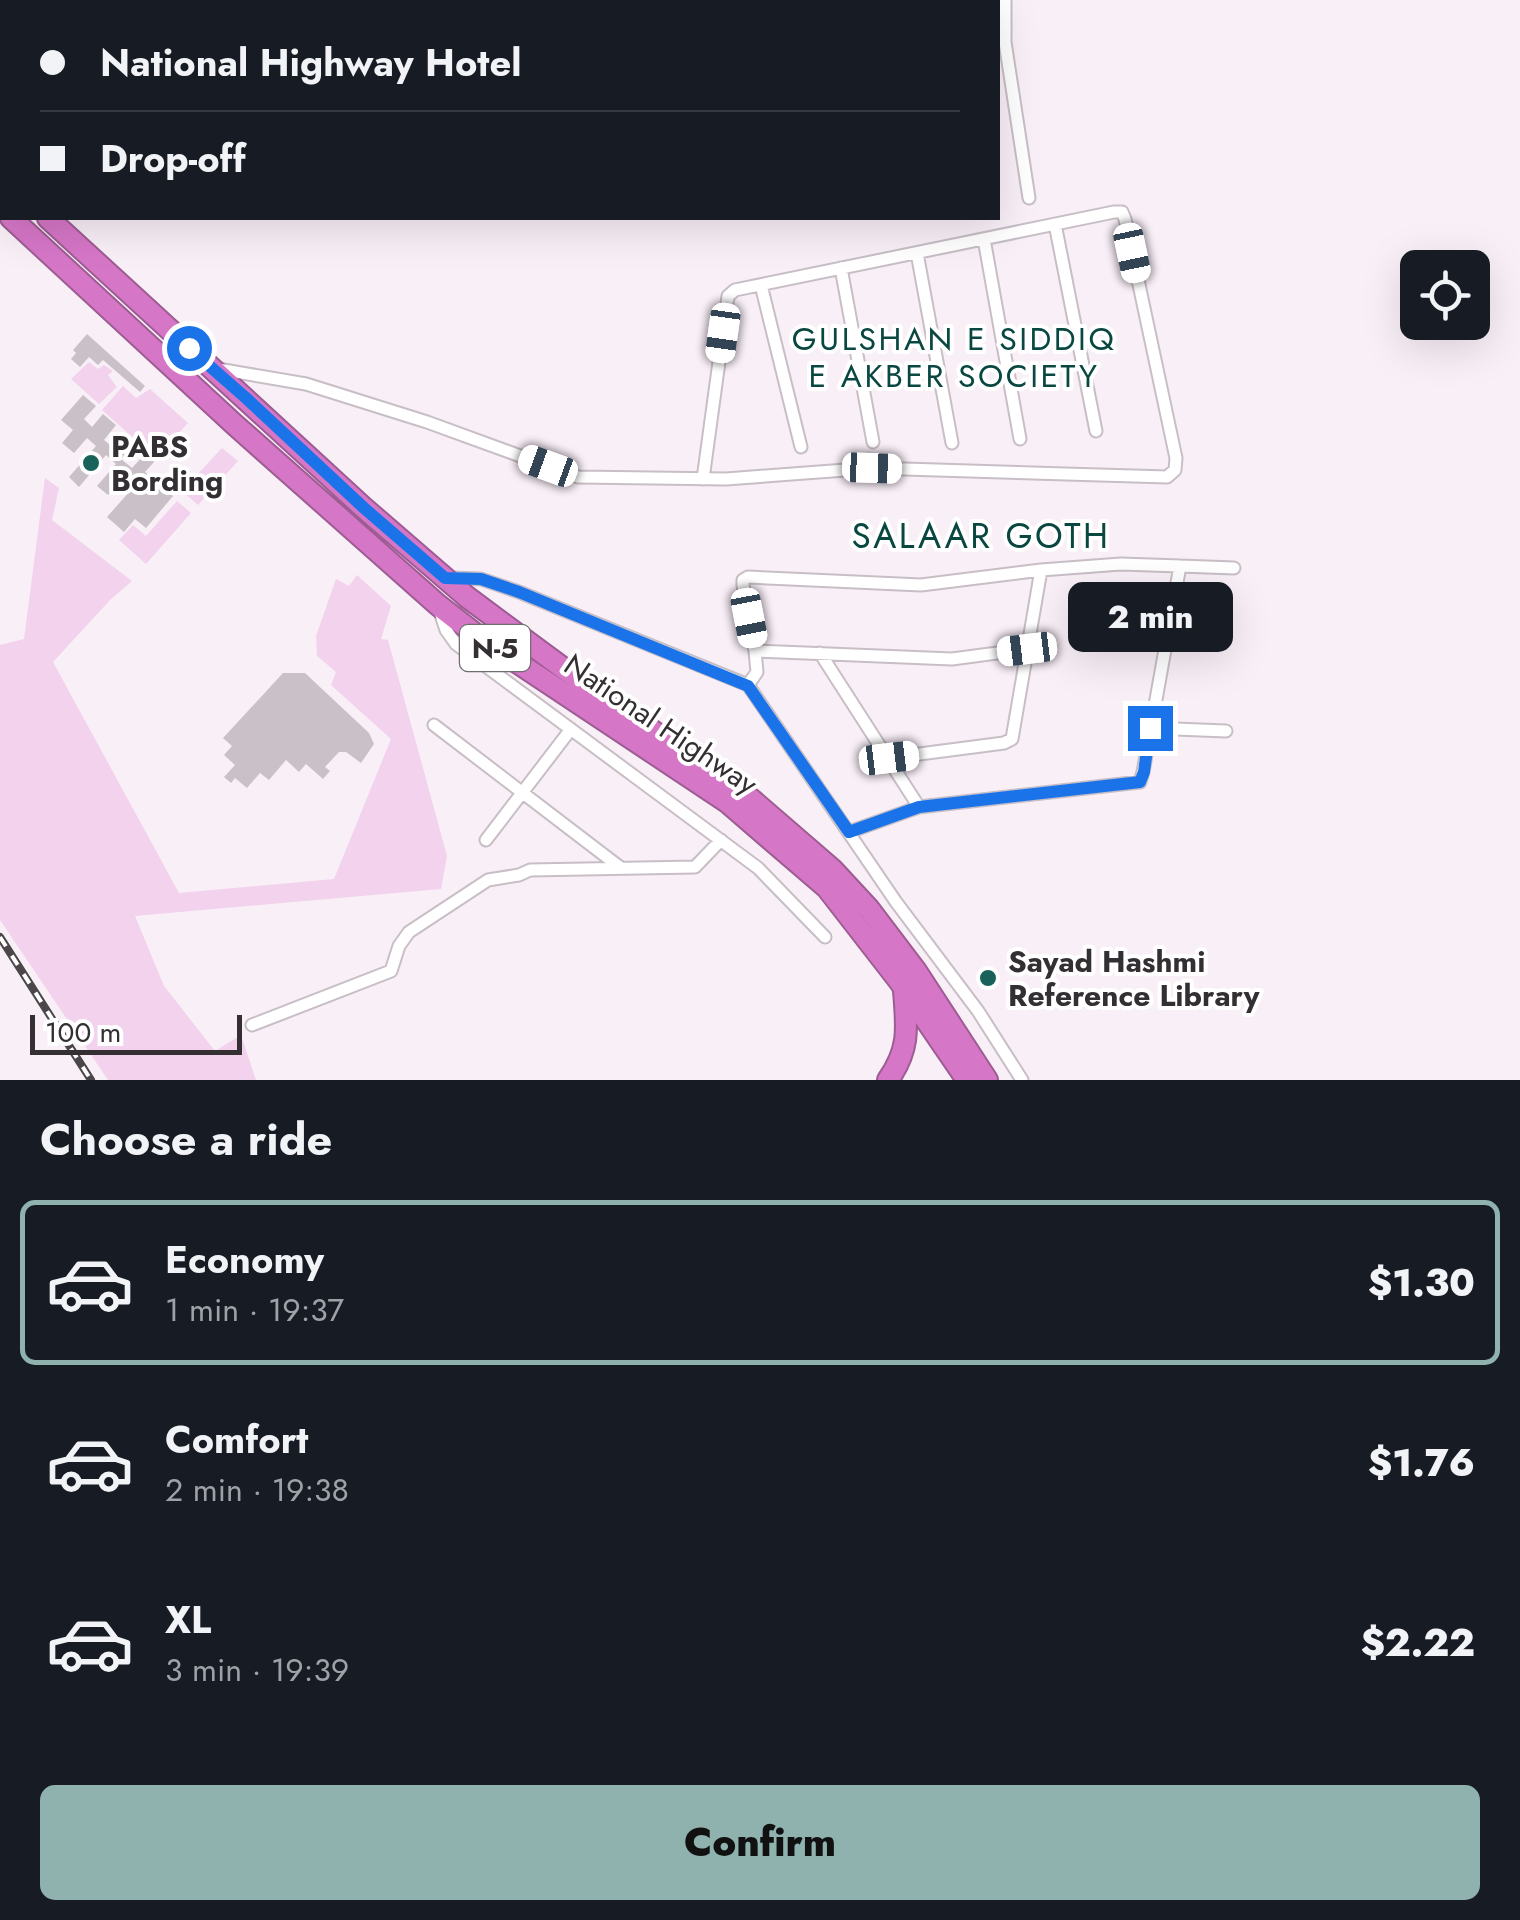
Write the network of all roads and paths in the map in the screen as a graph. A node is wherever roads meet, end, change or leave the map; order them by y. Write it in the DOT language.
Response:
graph roads {
  1 [pos="1005,0"];
  2 [pos="1001,43"];
  3 [pos="1029,198"];
  4 [pos="13,220"];
  5 [pos="50,220"];
  6 [pos="1056,224"];
  7 [pos="984,238"];
  8 [pos="916,253"];
  9 [pos="841,268"];
  10 [pos="762,285"];
  11 [pos="168,329"];
  12 [pos="154,350"];
  13 [pos="209,367"];
  14 [pos="1096,431"];
  15 [pos="1020,439"];
  16 [pos="873,442"];
  17 [pos="952,443"];
  18 [pos="800,447"];
  19 [pos="703,479"];
  20 [pos="1180,566"];
  21 [pos="1234,568"];
  22 [pos="1041,570"];
  23 [pos="445,578"];
  24 [pos="438,605"];
  25 [pos="1027,649"];
  26 [pos="755,650"];
  27 [pos="820,653"];
  28 [pos="748,686"];
  29 [pos="434,725"];
  30 [pos="1150,728"];
  31 [pos="571,730"];
  32 [pos="1226,731"];
  33 [pos="889,758"];
  34 [pos="523,792"];
  35 [pos="919,807"];
  36 [pos="849,832"];
  37 [pos="486,840"];
  38 [pos="721,840"];
  39 [pos="624,870"];
  40 [pos="825,938"];
  41 [pos="904,988"];
  42 [pos="252,1024"];
  43 [pos="888,1080"];
  44 [pos="967,1080"];
  45 [pos="986,1080"];
  46 [pos="1022,1080"];
  1 -- 2 [label="street"];
  2 -- 3 [label="street"];
  4 -- 12 [label="highway, National Highway / N-5"];
  5 -- 11 [label="highway, National Highway / N-5"];
  6 -- 7 [label="street"];
  6 -- 14 [label="street"];
  6 -- 19 [label="street"];
  7 -- 8 [label="street"];
  7 -- 15 [label="street"];
  8 -- 9 [label="street"];
  8 -- 17 [label="street"];
  9 -- 10 [label="street"];
  9 -- 16 [label="street"];
  10 -- 18 [label="street"];
  10 -- 19 [label="street"];
  11 -- 12 [label="highway"];
  11 -- 13 [label="highway, National Highway / N-5"];
  12 -- 24 [label="highway, National Highway / N-5"];
  13 -- 19 [label="street"];
  13 -- 23 [label="highway, National Highway / N-5"];
  20 -- 21 [label="street"];
  20 -- 22 [label="street"];
  20 -- 30 [label="street"];
  22 -- 25 [label="street"];
  22 -- 26 [label="street"];
  23 -- 28 [label="street"];
  23 -- 45 [label="highway, National Highway / N-5"];
  24 -- 31 [label="street"];
  24 -- 41 [label="highway, National Highway / N-5"];
  25 -- 27 [label="street"];
  25 -- 33 [label="street"];
  26 -- 27 [label="street"];
  26 -- 28 [label="street"];
  27 -- 33 [label="street"];
  28 -- 36 [label="street"];
  29 -- 34 [label="street"];
  30 -- 32 [label="street"];
  30 -- 35 [label="street"];
  31 -- 34 [label="street"];
  31 -- 38 [label="street"];
  33 -- 35 [label="street"];
  34 -- 37 [label="street"];
  34 -- 39 [label="street"];
  35 -- 36 [label="street"];
  36 -- 46 [label="street"];
  38 -- 39 [label="street"];
  38 -- 40 [label="street"];
  39 -- 42 [label="street"];
  41 -- 43 [label="highway"];
  41 -- 44 [label="highway, National Highway / N-5"];
}
